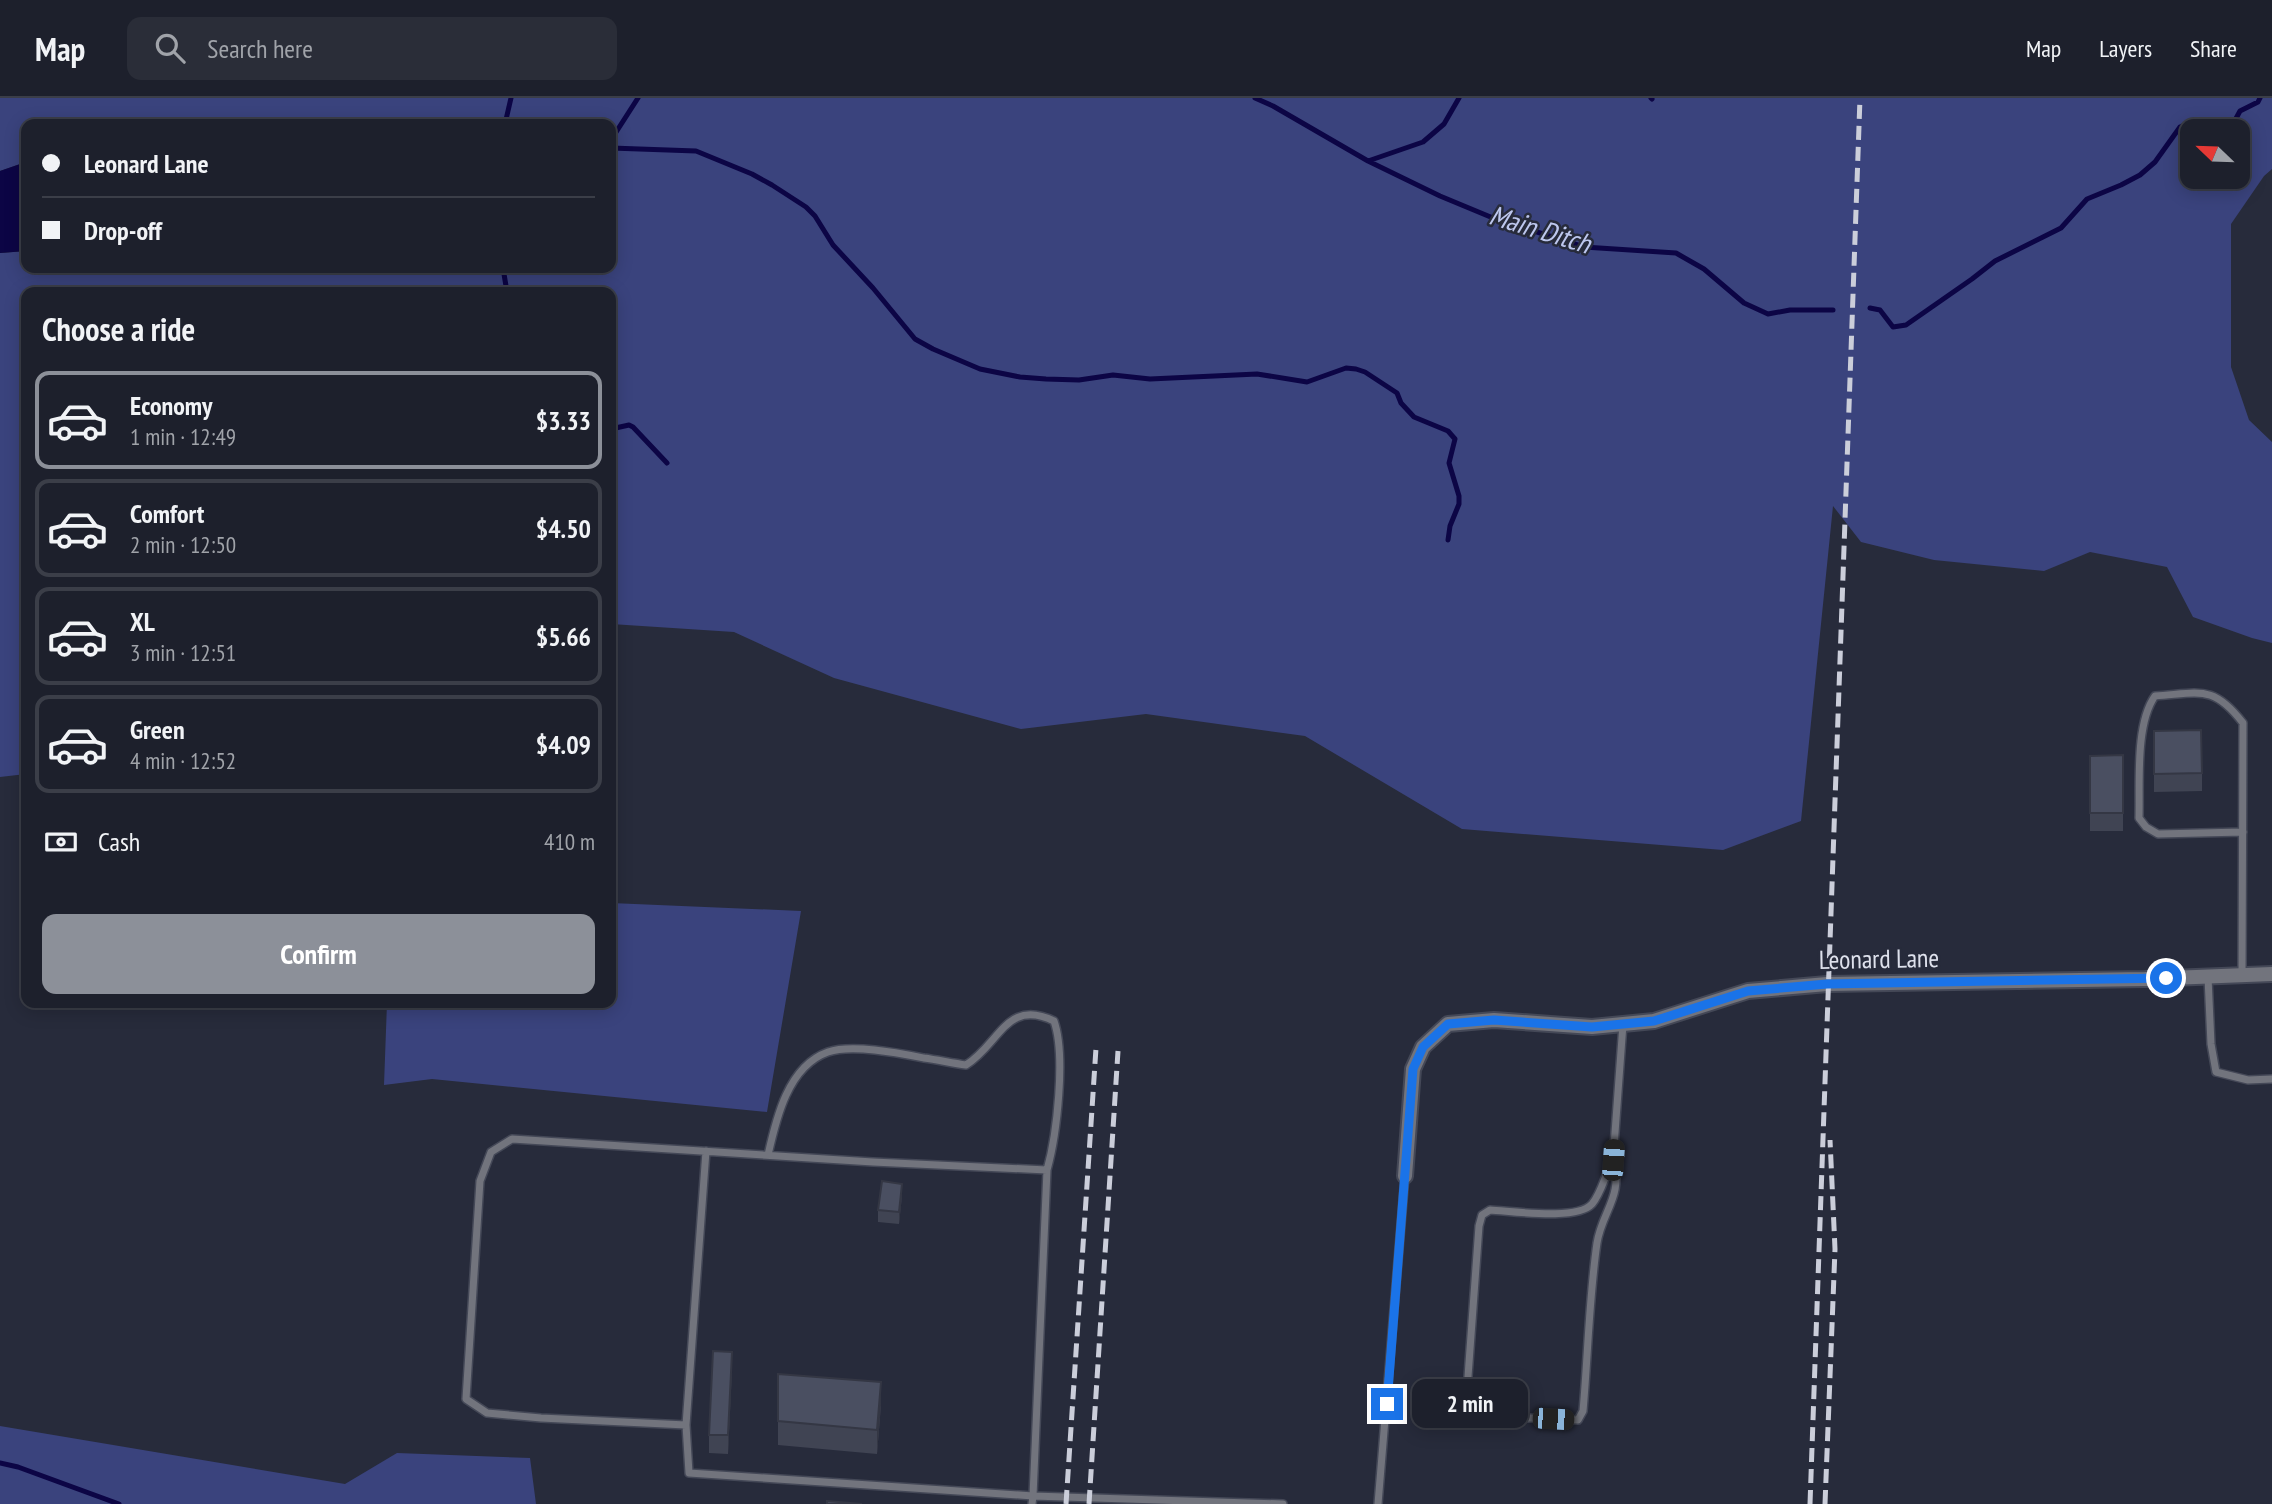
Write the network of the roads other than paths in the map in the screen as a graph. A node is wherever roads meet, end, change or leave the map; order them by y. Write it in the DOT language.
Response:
graph roads {
  1 [pos="2243,832"];
  2 [pos="2272,974"];
  3 [pos="2242,975"];
  4 [pos="2208,977"];
  5 [pos="1623,1024"];
  6 [pos="2272,1079"];
  7 [pos="706,1151"];
  8 [pos="768,1155"];
  9 [pos="1613,1160"];
  10 [pos="1047,1170"];
  11 [pos="1405,1176"];
  12 [pos="686,1425"];
  13 [pos="1032,1500"];
  14 [pos="1229,1503"];
  15 [pos="1283,1504"];
  16 [pos="1378,1504"];
  1 -- 1 [label="lane"];
  1 -- 3 [label="lane"];
  2 -- 3 [label="street, Leonard Lane"];
  3 -- 4 [label="street, Leonard Lane"];
  4 -- 5 [label="street, Leonard Lane"];
  4 -- 6 [label="lane"];
  5 -- 9 [label="lane"];
  5 -- 11 [label="street, Leonard Lane"];
  7 -- 8 [label="lane"];
  7 -- 12 [label="lane"];
  7 -- 12 [label="lane"];
  8 -- 10 [label="lane"];
  8 -- 10 [label="lane"];
  9 -- 9 [label="lane"];
  10 -- 13 [label="lane"];
  11 -- 16 [label="lane"];
  12 -- 13 [label="lane"];
  13 -- 14 [label="lane"];
  14 -- 15 [label="lane"];
}
